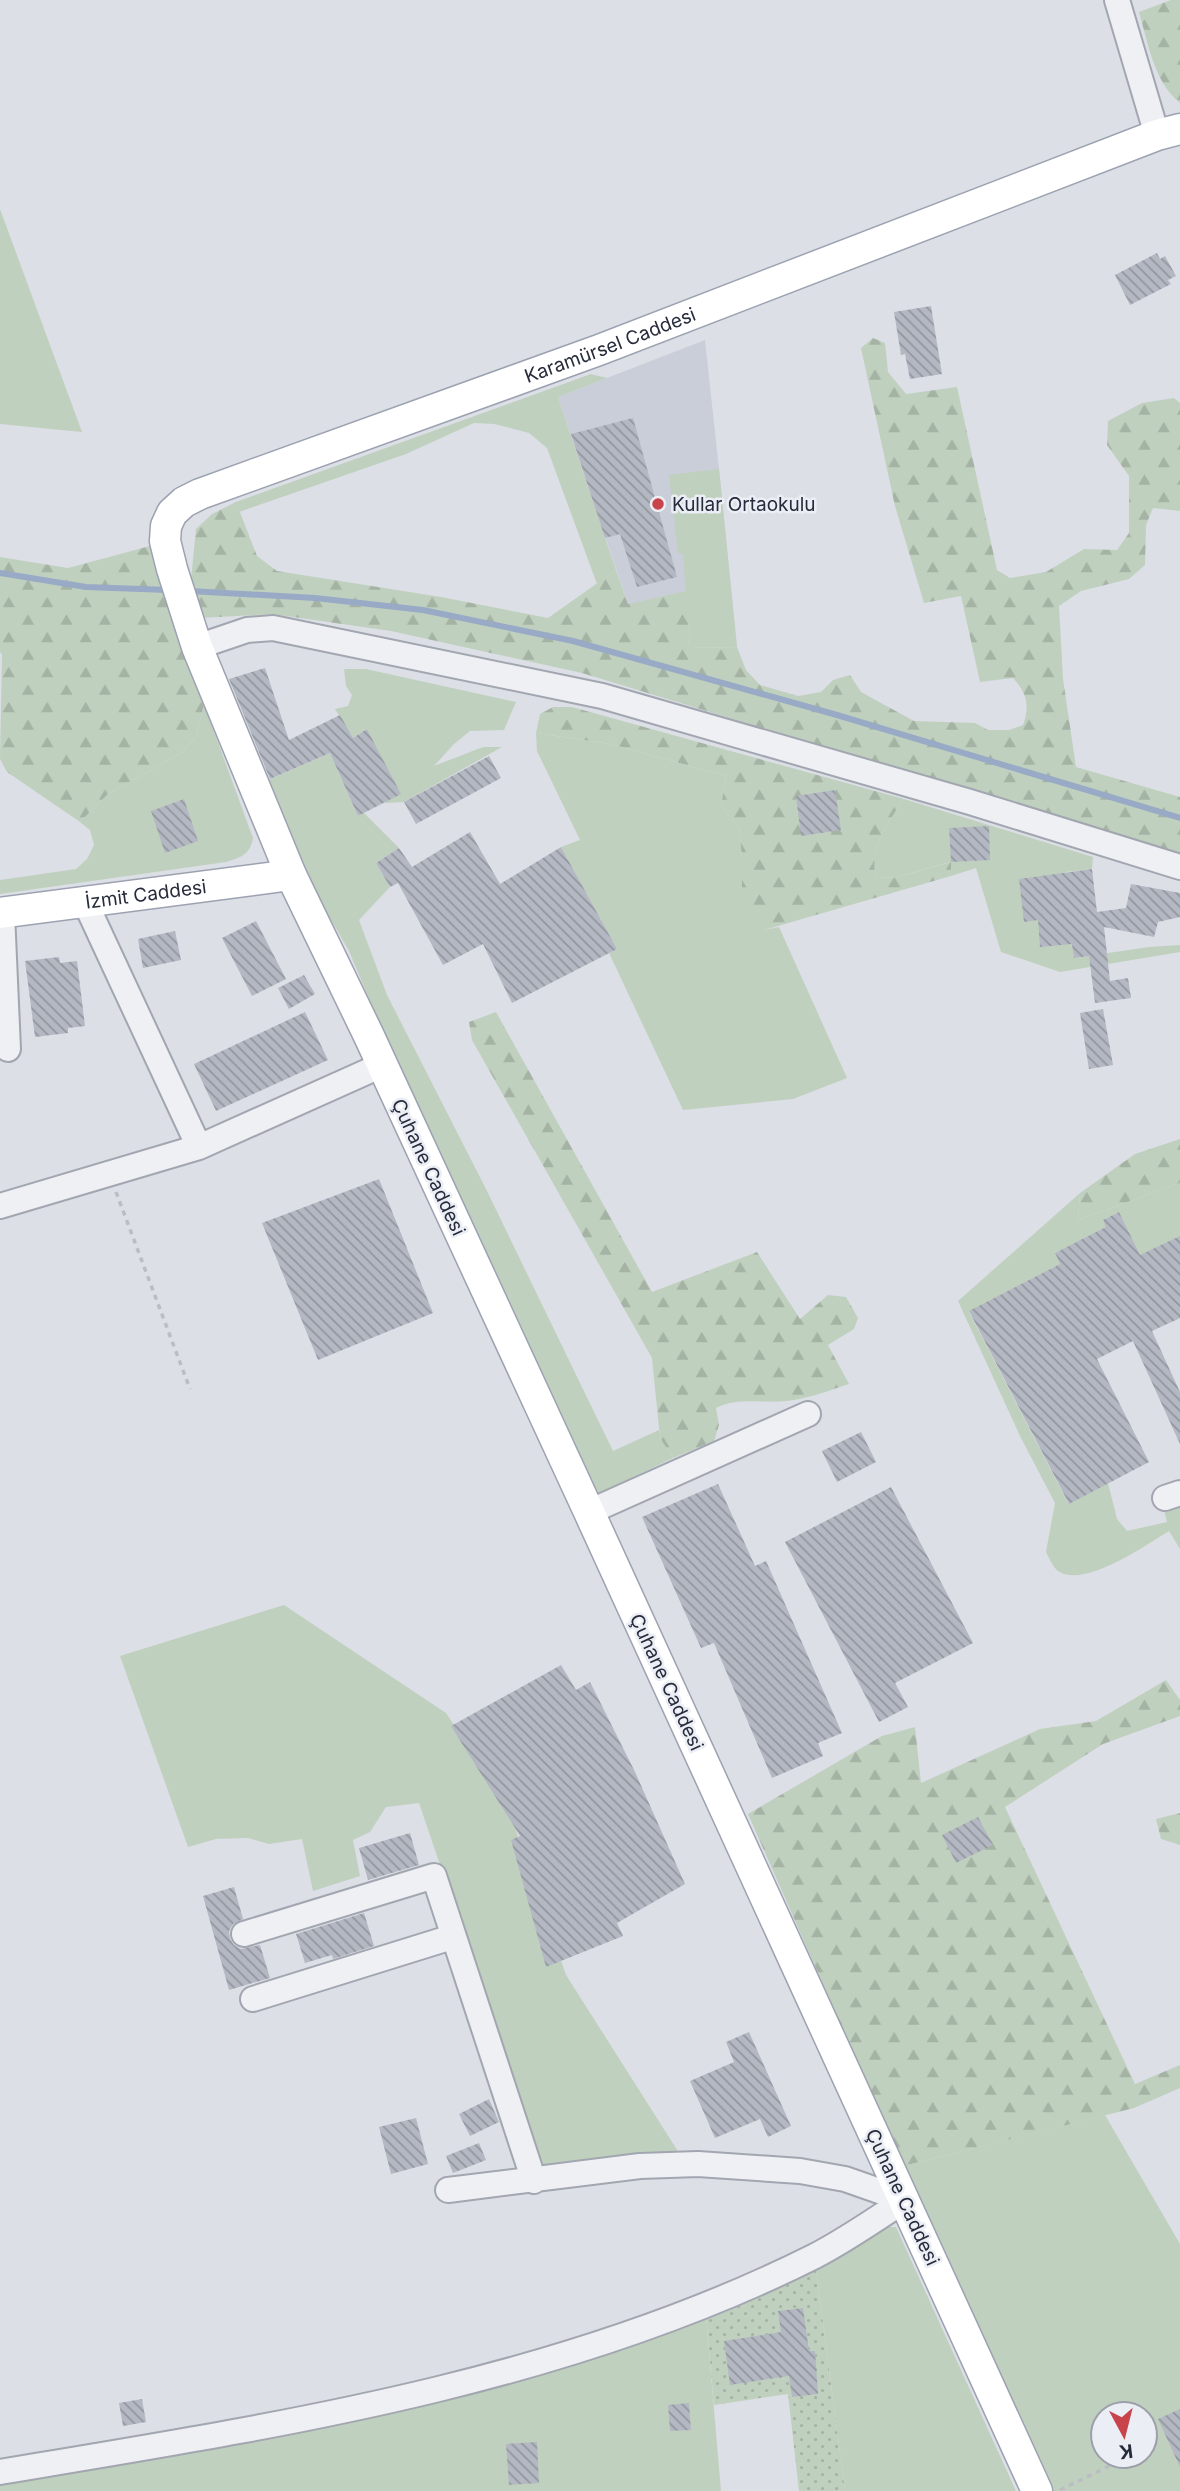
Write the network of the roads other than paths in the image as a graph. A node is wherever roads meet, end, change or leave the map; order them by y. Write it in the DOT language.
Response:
graph roads {
  1 [pos="1117,0"];
  2 [pos="1169,132"];
  3 [pos="193,636"];
  4 [pos="1180,867"];
  5 [pos="291,875"];
  6 [pos="85,902"];
  7 [pos="1,913"];
  8 [pos="8,1049"];
  9 [pos="382,1065"];
  10 [pos="199,1147"];
  11 [pos="0,1206"];
  12 [pos="808,1413"];
  13 [pos="589,1512"];
  14 [pos="244,1934"];
  15 [pos="452,1937"];
  16 [pos="253,1999"];
  17 [pos="534,2181"];
  18 [pos="448,2190"];
  19 [pos="905,2200"];
  20 [pos="0,2472"];
  21 [pos="1037,2491"];
  1 -- 2 [label="street"];
  2 -- 3 [label="main road, Karamürsel Caddesi"];
  3 -- 4 [label="street"];
  3 -- 5 [label="main road, Karamürsel Caddesi"];
  5 -- 6 [label="main road, İzmit Caddesi"];
  5 -- 9 [label="main road, Çuhane Caddesi"];
  6 -- 7 [label="main road, İzmit Caddesi"];
  6 -- 10 [label="street"];
  7 -- 8 [label="street"];
  9 -- 10 [label="street"];
  9 -- 13 [label="main road, Çuhane Caddesi"];
  10 -- 11 [label="street"];
  12 -- 13 [label="street"];
  13 -- 19 [label="main road, Çuhane Caddesi"];
  14 -- 15 [label="street"];
  15 -- 16 [label="street"];
  15 -- 17 [label="street"];
  17 -- 18 [label="street"];
  17 -- 19 [label="street"];
  19 -- 20 [label="street"];
  19 -- 21 [label="main road, Çuhane Caddesi"];
}
